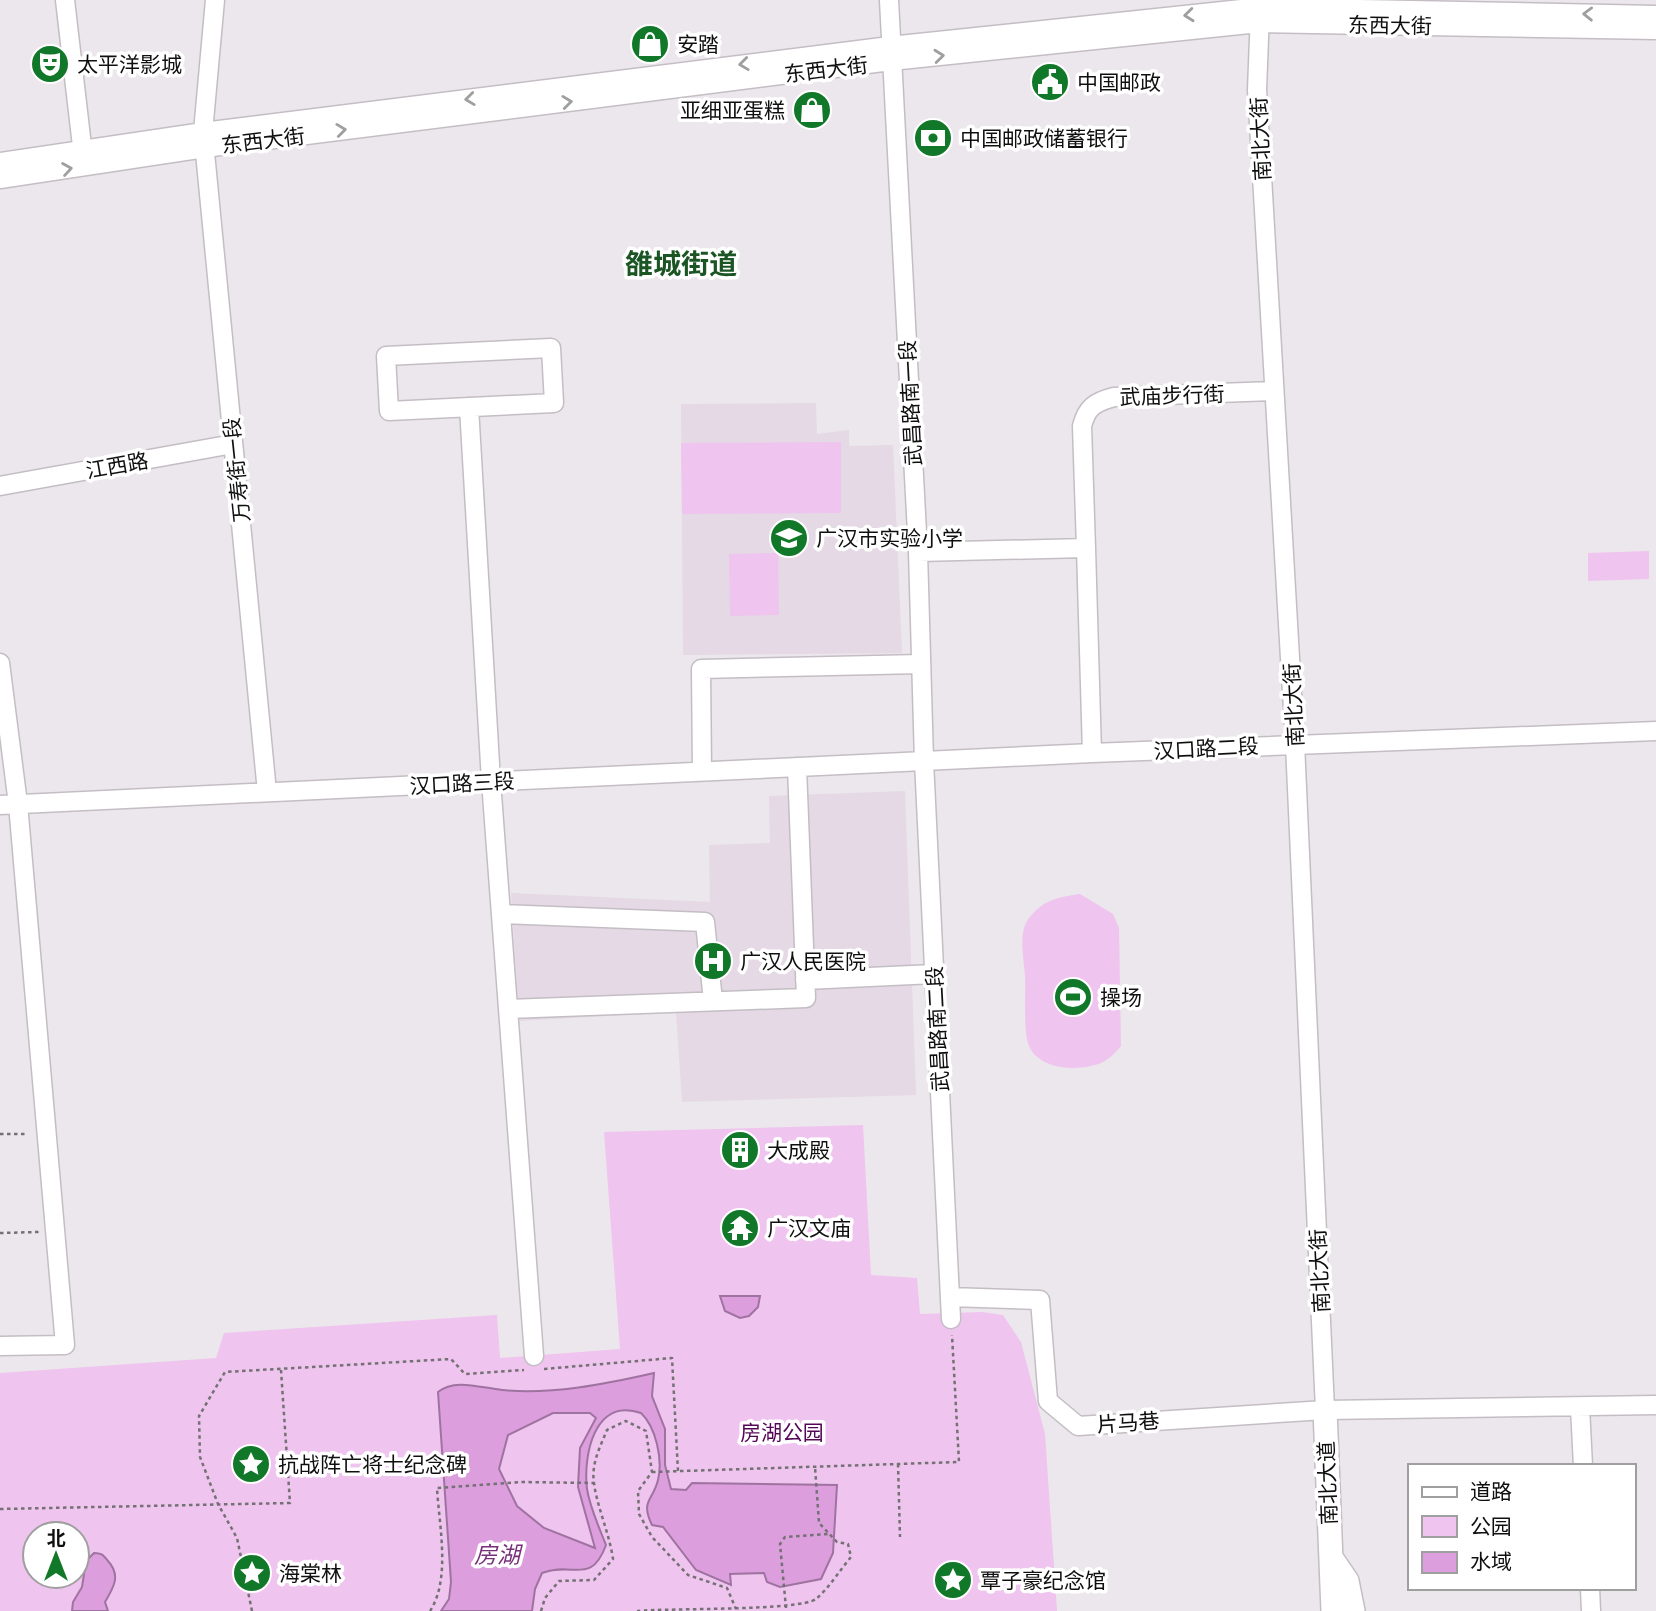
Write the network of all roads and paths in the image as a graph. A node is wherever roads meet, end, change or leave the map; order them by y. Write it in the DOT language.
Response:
graph roads {
  1 [pos="65,0"];
  2 [pos="215,0"];
  3 [pos="889,0"];
  4 [pos="1260,10"];
  5 [pos="1656,15"];
  6 [pos="1656,30"];
  7 [pos="891,53"];
  8 [pos="204,140"];
  9 [pos="82,146"];
  10 [pos="0,162"];
  11 [pos="0,179"];
  12 [pos="1273,391"];
  13 [pos="469,407"];
  14 [pos="233,444"];
  15 [pos="0,486"];
  16 [pos="1086,548"];
  17 [pos="918,552"];
  18 [pos="0,663"];
  19 [pos="922,664"];
  20 [pos="1656,731"];
  21 [pos="1295,744"];
  22 [pos="1092,753"];
  23 [pos="924,761"];
  24 [pos="797,767"];
  25 [pos="702,771"];
  26 [pos="491,781"];
  27 [pos="267,792"];
  28 [pos="9,805"];
  29 [pos="501,914"];
  30 [pos="934,974"];
  31 [pos="805,980"];
  32 [pos="713,1001"];
  33 [pos="508,1009"];
  34 [pos="46,1133"];
  35 [pos="0,1134"];
  36 [pos="55,1231"];
  37 [pos="0,1233"];
  38 [pos="950,1297"];
  39 [pos="951,1319"];
  40 [pos="0,1346"];
  41 [pos="534,1356"];
  42 [pos="281,1368"];
  43 [pos="1656,1405"];
  44 [pos="1580,1406"];
  45 [pos="1325,1410"];
  46 [pos="898,1464"];
  47 [pos="1583,1464"];
  48 [pos="815,1466"];
  49 [pos="678,1471"];
  50 [pos="652,1472"];
  51 [pos="594,1483"];
  52 [pos="218,1504"];
  53 [pos="0,1509"];
  54 [pos="830,1534"];
  55 [pos="900,1537"];
  56 [pos="1330,1556"];
  57 [pos="1590,1590"];
  58 [pos="786,1608"];
  59 [pos="736,1609"];
  60 [pos="252,1611"];
  61 [pos="430,1611"];
  62 [pos="541,1611"];
  63 [pos="637,1611"];
  64 [pos="1333,1611"];
  65 [pos="1353,1611"];
  66 [pos="1591,1611"];
  1 -- 9 [label="street"];
  2 -- 8 [label="street, 万寿街一段"];
  3 -- 7 [label="street, 武昌路南一段"];
  5 -- 4 [label="street, 东西大街, one-way"];
  4 -- 6 [label="street, 东西大街"];
  4 -- 7 [label="street, 东西大街"];
  4 -- 12 [label="street, 南北大街"];
  7 -- 8 [label="street, 东西大街"];
  7 -- 17 [label="street, 武昌路南一段"];
  8 -- 10 [label="street, 东西大街"];
  11 -- 8 [label="street, 东西大街, one-way"];
  8 -- 14 [label="street, 万寿街一段"];
  12 -- 16 [label="street, 武庙步行街"];
  12 -- 21 [label="street, 南北大街"];
  13 -- 13 [label="street"];
  13 -- 26 [label="street"];
  14 -- 15 [label="street, 江西路"];
  14 -- 27 [label="street, 万寿街一段"];
  16 -- 17 [label="street"];
  16 -- 22 [label="street, 武庙步行街"];
  17 -- 19 [label="street, 武昌路南一段"];
  18 -- 28 [label="street"];
  19 -- 23 [label="street, 武昌路南一段"];
  19 -- 25 [label="street"];
  20 -- 21 [label="street, 汉口路二段"];
  21 -- 22 [label="street, 汉口路二段"];
  21 -- 45 [label="street, 南北大街"];
  22 -- 23 [label="street, 汉口路二段"];
  23 -- 24 [label="street, 汉口路三段"];
  23 -- 30 [label="street, 武昌路南二段"];
  24 -- 25 [label="street, 汉口路三段"];
  24 -- 31 [label="street"];
  25 -- 26 [label="street, 汉口路三段"];
  26 -- 27 [label="street, 汉口路三段"];
  26 -- 29 [label="street"];
  27 -- 28 [label="street, 汉口路三段"];
  28 -- 34 [label="street"];
  29 -- 32 [label="street"];
  29 -- 33 [label="street"];
  30 -- 31 [label="street"];
  30 -- 38 [label="street, 武昌路南二段"];
  31 -- 32 [label="street"];
  32 -- 33 [label="street"];
  33 -- 41 [label="street"];
  34 -- 35 [label="path"];
  34 -- 36 [label="street"];
  36 -- 37 [label="path"];
  36 -- 40 [label="street"];
  38 -- 39 [label="street, 武昌路南二段"];
  38 -- 45 [label="street, 片马巷"];
  39 -- 46 [label="path"];
  42 -- 49 [label="path"];
  42 -- 52 [label="path"];
  42 -- 52 [label="path"];
  43 -- 44 [label="street"];
  44 -- 45 [label="street"];
  44 -- 47 [label="street"];
  45 -- 56 [label="main road, 南北大道"];
  46 -- 48 [label="path"];
  46 -- 55 [label="path"];
  48 -- 49 [label="path"];
  48 -- 54 [label="path"];
  49 -- 50 [label="path"];
  50 -- 51 [label="path"];
  50 -- 59 [label="path"];
  51 -- 61 [label="path"];
  51 -- 62 [label="path"];
  52 -- 53 [label="path"];
  52 -- 60 [label="path"];
  54 -- 58 [label="path"];
  54 -- 58 [label="path"];
  56 -- 64 [label="main road, 南北大道"];
  56 -- 65 [label="main road, 南北大道"];
  57 -- 66 [label="street"];
  58 -- 59 [label="path"];
  59 -- 63 [label="path"];
}
